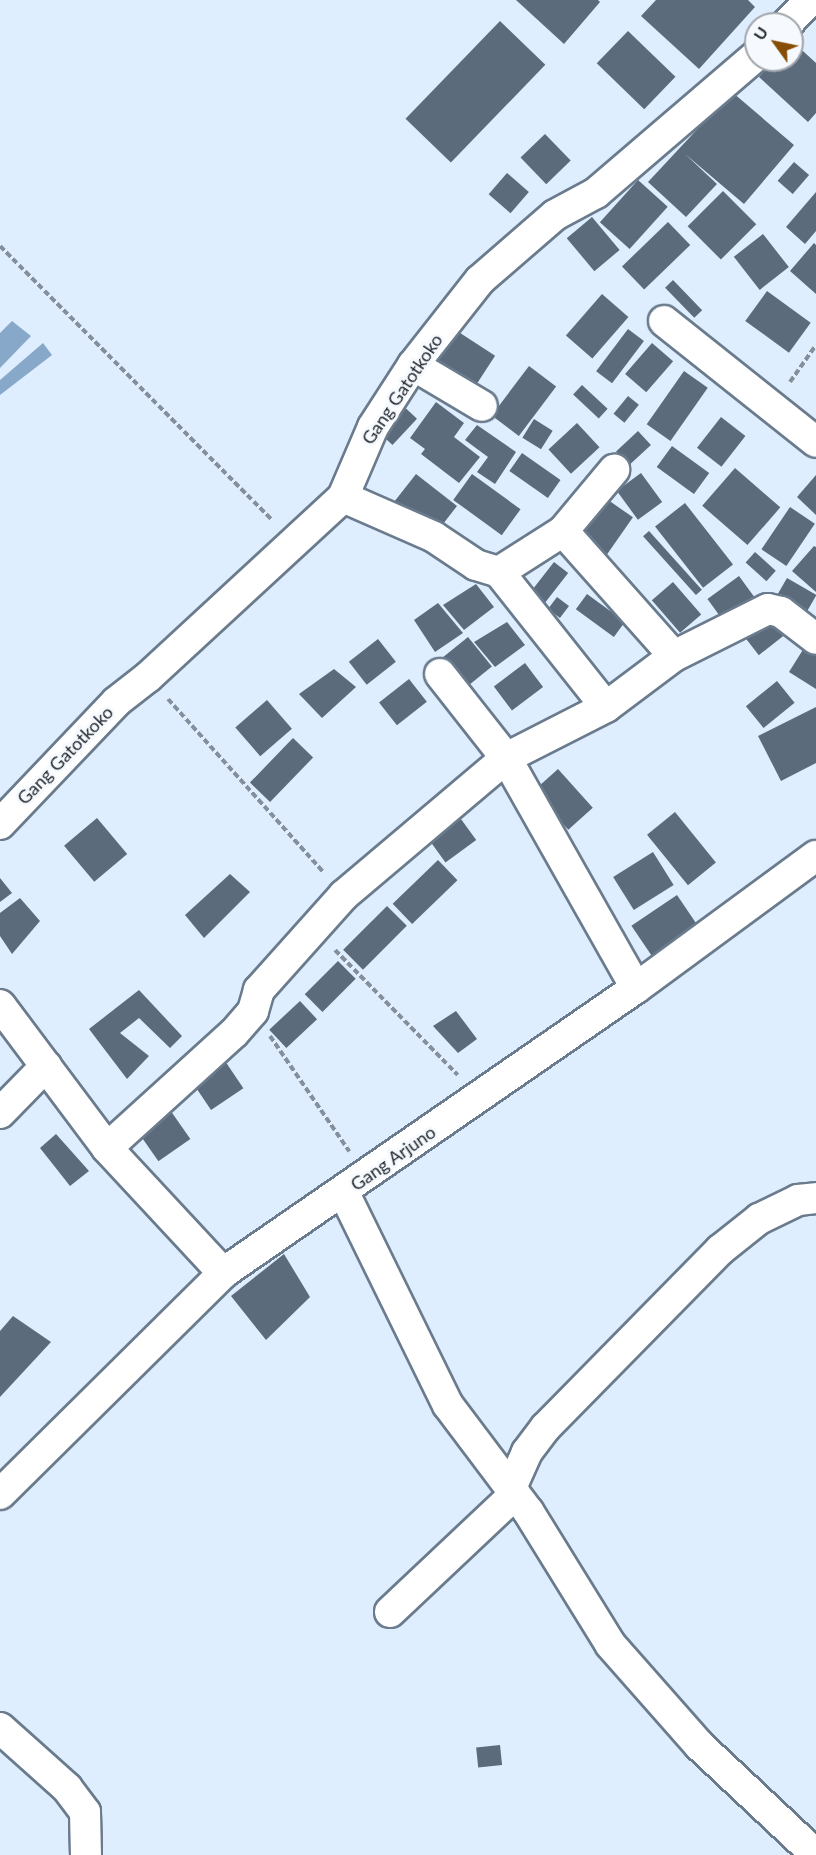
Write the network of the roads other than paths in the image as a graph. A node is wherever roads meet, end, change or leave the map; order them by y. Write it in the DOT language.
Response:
graph roads {
  1 [pos="810,0"];
  2 [pos="798,12"];
  3 [pos="744,66"];
  4 [pos="664,321"];
  5 [pos="413,365"];
  6 [pos="482,406"];
  7 [pos="816,442"];
  8 [pos="614,470"];
  9 [pos="343,497"];
  10 [pos="563,531"];
  11 [pos="499,572"];
  12 [pos="816,639"];
  13 [pos="674,656"];
  14 [pos="440,674"];
  15 [pos="606,707"];
  16 [pos="506,758"];
  17 [pos="0,824"];
  18 [pos="816,856"];
  19 [pos="636,988"];
  20 [pos="0,1005"];
  21 [pos="46,1066"];
  22 [pos="0,1113"];
  23 [pos="107,1148"];
  24 [pos="355,1184"];
  25 [pos="816,1198"];
  26 [pos="223,1273"];
  27 [pos="513,1491"];
  28 [pos="0,1494"];
  29 [pos="390,1612"];
  30 [pos="0,1728"];
  31 [pos="86,1855"];
  32 [pos="816,1855"];
  1 -- 2 [label="street"];
  3 -- 5 [label="street, Gang Gatotkoko"];
  4 -- 7 [label="street"];
  5 -- 6 [label="street"];
  5 -- 9 [label="street, Gang Gatotkoko"];
  8 -- 10 [label="street"];
  9 -- 11 [label="street"];
  9 -- 17 [label="street, Gang Gatotkoko"];
  10 -- 11 [label="street"];
  10 -- 13 [label="street"];
  11 -- 15 [label="street"];
  12 -- 13 [label="street"];
  13 -- 15 [label="street"];
  14 -- 16 [label="street"];
  15 -- 16 [label="street"];
  16 -- 19 [label="street"];
  16 -- 23 [label="street"];
  18 -- 19 [label="street, Gang Arjuno"];
  19 -- 24 [label="street, Gang Arjuno"];
  20 -- 21 [label="street"];
  21 -- 22 [label="street"];
  21 -- 23 [label="street"];
  23 -- 26 [label="street"];
  24 -- 26 [label="street, Gang Arjuno"];
  24 -- 27 [label="street"];
  25 -- 27 [label="street"];
  26 -- 28 [label="street, Gang Arjuno"];
  27 -- 29 [label="street"];
  27 -- 32 [label="street"];
  30 -- 31 [label="street"];
}
